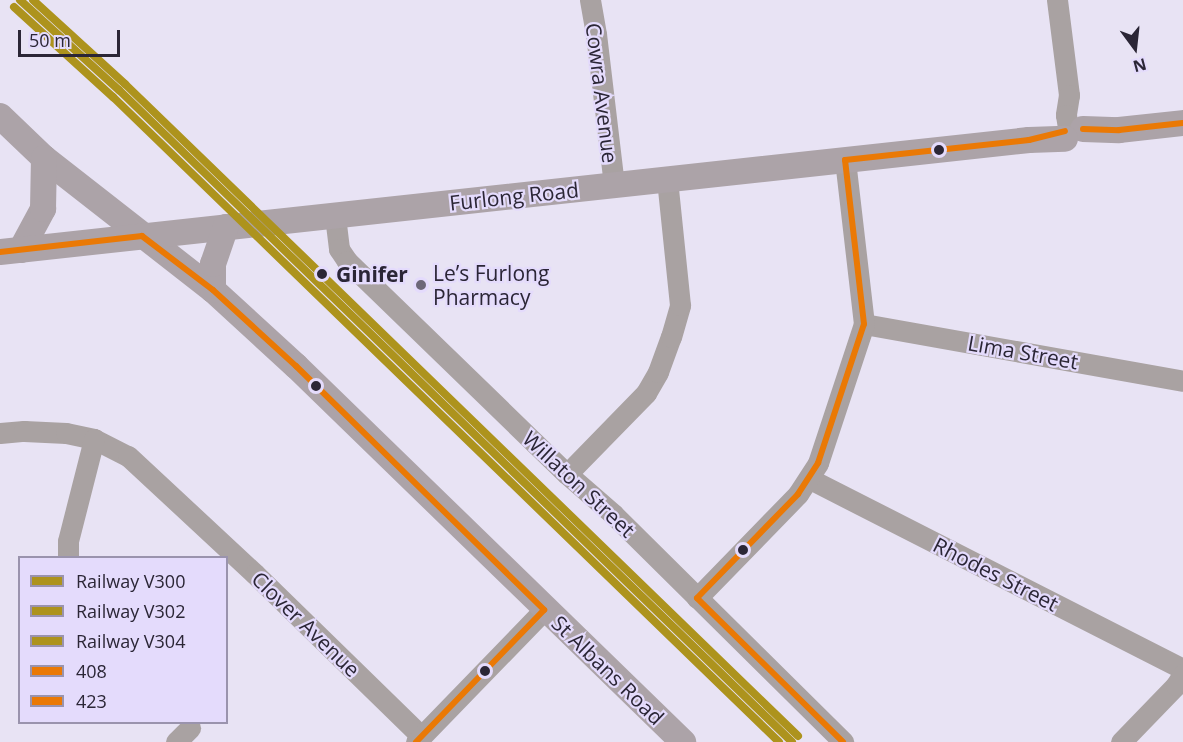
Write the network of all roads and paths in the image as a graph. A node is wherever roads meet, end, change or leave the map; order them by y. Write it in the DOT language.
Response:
graph roads {
  1 [pos="590,0"];
  2 [pos="1057,0"];
  3 [pos="0,116"];
  4 [pos="1183,123"];
  5 [pos="1074,132"];
  6 [pos="44,158"];
  7 [pos="845,160"];
  8 [pos="667,180"];
  9 [pos="614,185"];
  10 [pos="335,216"];
  11 [pos="231,227"];
  12 [pos="142,236"];
  13 [pos="11,251"];
  14 [pos="213,290"];
  15 [pos="864,324"];
  16 [pos="1183,381"];
  17 [pos="0,434"];
  18 [pos="94,439"];
  19 [pos="567,474"];
  20 [pos="810,479"];
  21 [pos="68,556"];
  22 [pos="697,598"];
  23 [pos="544,610"];
  24 [pos="1183,669"];
  25 [pos="1183,674"];
  26 [pos="418,739"];
  27 [pos="683,742"];
  28 [pos="843,742"];
  29 [pos="1120,742"];
  1 -- 9 [label="street, Cowra Avenue"];
  2 -- 5 [label="street"];
  3 -- 6 [label="main road, St Albans Road"];
  4 -- 5 [label="main road, Furlong Road"];
  5 -- 7 [label="main road, Furlong Road"];
  6 -- 12 [label="main road, St Albans Road"];
  6 -- 13 [label="main road"];
  7 -- 8 [label="main road, Furlong Road"];
  7 -- 15 [label="street"];
  8 -- 9 [label="main road, Furlong Road"];
  8 -- 19 [label="street"];
  9 -- 10 [label="main road, Furlong Road"];
  10 -- 11 [label="main road, Furlong Road"];
  10 -- 19 [label="street, Willaton Street"];
  11 -- 12 [label="main road, Furlong Road"];
  11 -- 14 [label="main road"];
  12 -- 13 [label="main road, Furlong Road"];
  12 -- 14 [label="main road, St Albans Road"];
  14 -- 23 [label="main road, St Albans Road"];
  15 -- 16 [label="street, Lima Street"];
  15 -- 20 [label="street"];
  17 -- 18 [label="street, Clover Avenue"];
  18 -- 21 [label="street"];
  18 -- 26 [label="street, Clover Avenue"];
  19 -- 22 [label="street, Willaton Street"];
  20 -- 22 [label="street"];
  20 -- 24 [label="street, Rhodes Street"];
  22 -- 28 [label="street, Willaton Street"];
  23 -- 26 [label="street"];
  23 -- 27 [label="main road, St Albans Road"];
  25 -- 29 [label="street"];
}
